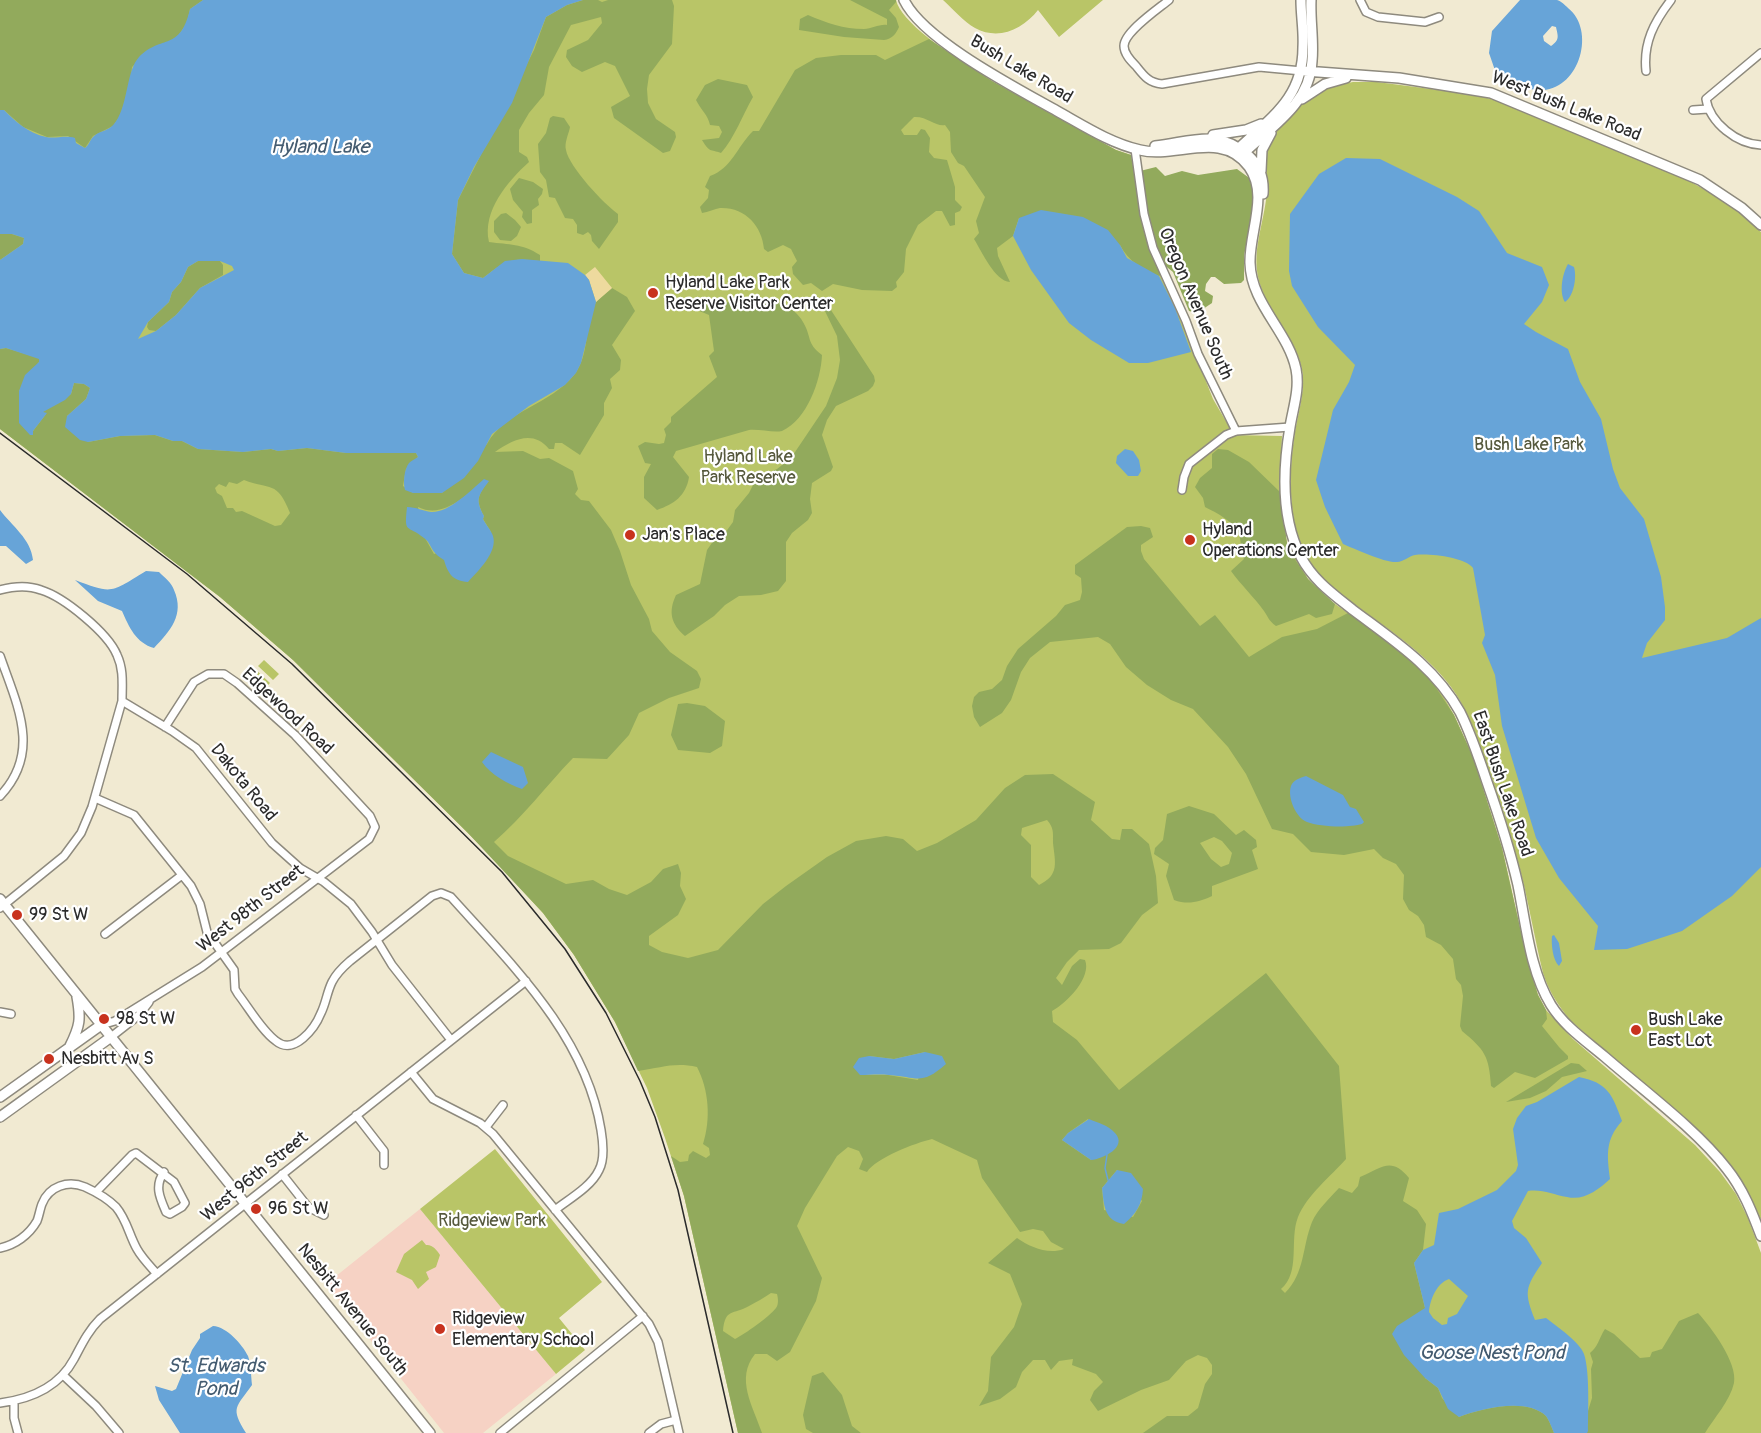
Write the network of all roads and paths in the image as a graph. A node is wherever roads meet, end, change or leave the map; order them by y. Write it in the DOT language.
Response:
graph roads {
  1 [pos="904,0"];
  2 [pos="1169,0"];
  3 [pos="1301,0"];
  4 [pos="1311,0"];
  5 [pos="1360,0"];
  6 [pos="1671,0"];
  7 [pos="1439,17"];
  8 [pos="1761,52"];
  9 [pos="1646,71"];
  10 [pos="1306,72"];
  11 [pos="1356,76"];
  12 [pos="1296,105"];
  13 [pos="1708,109"];
  14 [pos="1694,110"];
  15 [pos="1272,122"];
  16 [pos="1198,139"];
  17 [pos="1761,145"];
  18 [pos="1135,149"];
  19 [pos="1241,152"];
  20 [pos="1261,173"];
  21 [pos="1761,225"];
  22 [pos="1255,228"];
  23 [pos="1290,427"];
  24 [pos="1236,431"];
  25 [pos="1182,490"];
  26 [pos="0,590"];
  27 [pos="0,656"];
  28 [pos="122,701"];
  29 [pos="165,727"];
  30 [pos="0,796"];
  31 [pos="95,798"];
  32 [pos="369,839"];
  33 [pos="182,875"];
  34 [pos="317,878"];
  35 [pos="2,904"];
  36 [pos="105,934"];
  37 [pos="376,940"];
  38 [pos="221,952"];
  39 [pos="526,981"];
  40 [pos="76,994"];
  41 [pos="150,1001"];
  42 [pos="0,1012"];
  43 [pos="11,1014"];
  44 [pos="100,1025"];
  45 [pos="111,1037"];
  46 [pos="451,1040"];
  47 [pos="69,1048"];
  48 [pos="411,1072"];
  49 [pos="0,1097"];
  50 [pos="503,1105"];
  51 [pos="357,1115"];
  52 [pos="0,1117"];
  53 [pos="486,1127"];
  54 [pos="384,1165"];
  55 [pos="164,1172"];
  56 [pos="282,1174"];
  57 [pos="96,1192"];
  58 [pos="245,1203"];
  59 [pos="555,1210"];
  60 [pos="324,1215"];
  61 [pos="1761,1236"];
  62 [pos="0,1248"];
  63 [pos="157,1274"];
  64 [pos="643,1316"];
  65 [pos="63,1375"];
  66 [pos="14,1401"];
  67 [pos="0,1403"];
  68 [pos="676,1420"];
  69 [pos="18,1433"];
  70 [pos="119,1433"];
  71 [pos="430,1433"];
  72 [pos="500,1433"];
  73 [pos="649,1433"];
  74 [pos="679,1433"];
  1 -- 18 [label="street, Bush Lake Road"];
  2 -- 10 [label="street"];
  3 -- 10 [label="street"];
  4 -- 10 [label="street"];
  5 -- 7 [label="street"];
  6 -- 9 [label="street"];
  8 -- 13 [label="street"];
  10 -- 11 [label="street, West Bush Lake Road"];
  10 -- 12 [label="street"];
  10 -- 15 [label="street"];
  11 -- 12 [label="street"];
  11 -- 21 [label="street, West Bush Lake Road"];
  12 -- 15 [label="street"];
  13 -- 14 [label="street"];
  13 -- 17 [label="street"];
  15 -- 16 [label="street"];
  15 -- 19 [label="street"];
  15 -- 20 [label="street, East Bush Lake Road"];
  16 -- 18 [label="street"];
  16 -- 19 [label="street"];
  18 -- 19 [label="street, Bush Lake Road"];
  18 -- 24 [label="street, Oregon Avenue South"];
  19 -- 20 [label="street"];
  19 -- 22 [label="street, East Bush Lake Road"];
  20 -- 22 [label="street, East Bush Lake Road"];
  22 -- 23 [label="street, East Bush Lake Road"];
  23 -- 24 [label="street"];
  23 -- 61 [label="street, East Bush Lake Road"];
  24 -- 25 [label="street"];
  26 -- 28 [label="street"];
  27 -- 30 [label="street"];
  28 -- 29 [label="street, Dakota Road"];
  28 -- 31 [label="street"];
  29 -- 32 [label="street, Edgewood Road"];
  29 -- 34 [label="street, Dakota Road"];
  31 -- 33 [label="street"];
  31 -- 35 [label="street"];
  32 -- 34 [label="street, West 98th Street"];
  33 -- 36 [label="street"];
  33 -- 38 [label="street"];
  34 -- 37 [label="street, Dakota Road"];
  34 -- 38 [label="street, West 98th Street"];
  35 -- 40 [label="street, Nesbitt Avenue South"];
  37 -- 38 [label="street"];
  37 -- 39 [label="street"];
  37 -- 46 [label="street, Dakota Road"];
  38 -- 41 [label="street, West 98th Street"];
  39 -- 46 [label="street, West 96th Street"];
  39 -- 59 [label="street"];
  40 -- 44 [label="street, Nesbitt Avenue South"];
  40 -- 47 [label="street"];
  41 -- 44 [label="street, West 98th Street"];
  41 -- 45 [label="street, West 98th Street"];
  42 -- 43 [label="street"];
  44 -- 45 [label="street, Nesbitt Avenue South"];
  44 -- 47 [label="street, West 98th Street"];
  45 -- 52 [label="street, West 98th Street"];
  45 -- 58 [label="street, Nesbitt Avenue South"];
  46 -- 48 [label="street, West 96th Street"];
  47 -- 49 [label="street, West 98th Street"];
  48 -- 51 [label="street, West 96th Street"];
  48 -- 53 [label="street"];
  50 -- 53 [label="street"];
  51 -- 54 [label="street"];
  51 -- 56 [label="street, West 96th Street"];
  53 -- 59 [label="street"];
  55 -- 55 [label="street"];
  55 -- 57 [label="street"];
  56 -- 58 [label="street, West 96th Street"];
  56 -- 60 [label="street"];
  57 -- 62 [label="street"];
  57 -- 63 [label="street"];
  58 -- 63 [label="street, West 96th Street"];
  58 -- 71 [label="street, Nesbitt Avenue South"];
  59 -- 64 [label="street"];
  63 -- 65 [label="street, West 96th Street"];
  64 -- 68 [label="street"];
  64 -- 72 [label="street"];
  65 -- 66 [label="street, West 96th Street"];
  65 -- 70 [label="street"];
  66 -- 67 [label="street, West 96th Street"];
  66 -- 69 [label="street"];
  68 -- 73 [label="street"];
  68 -- 74 [label="street"];
}
